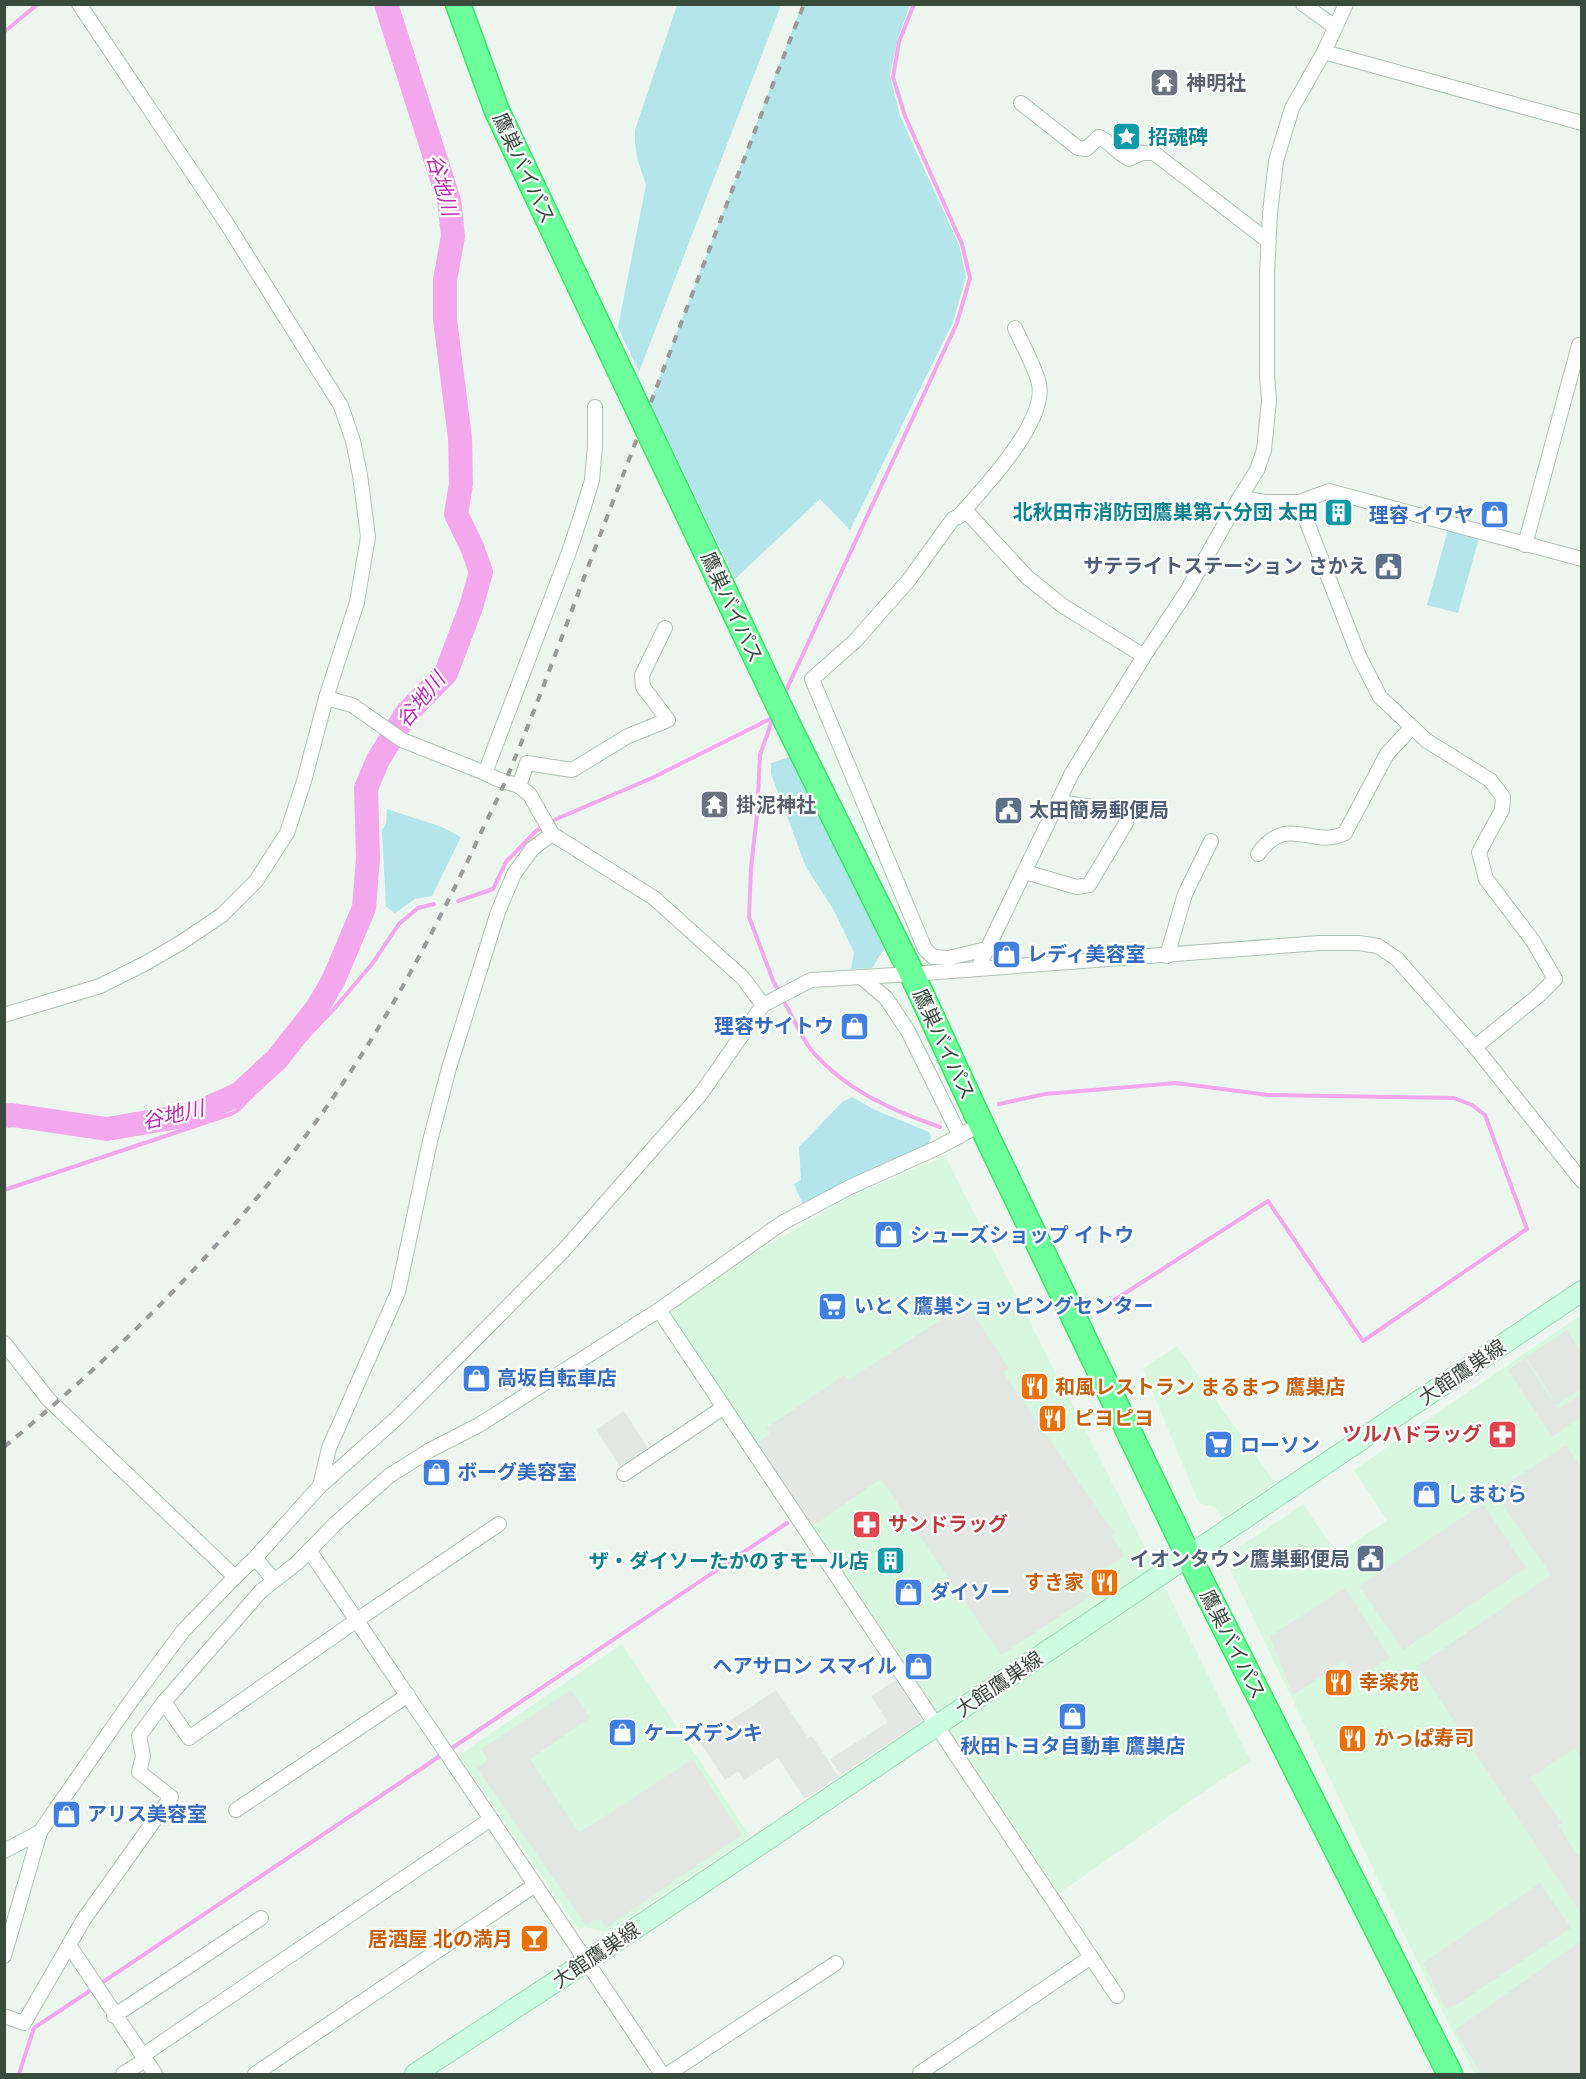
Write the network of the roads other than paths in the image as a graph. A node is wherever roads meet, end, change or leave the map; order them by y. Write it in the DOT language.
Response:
graph roads {
  1 [pos="79,4"];
  2 [pos="458,4"];
  3 [pos="1303,4"];
  4 [pos="1346,4"];
  5 [pos="1335,27"];
  6 [pos="1323,52"];
  7 [pos="1021,104"];
  8 [pos="1581,123"];
  9 [pos="1268,242"];
  10 [pos="1015,328"];
  11 [pos="1579,345"];
  12 [pos="595,407"];
  13 [pos="1240,497"];
  14 [pos="1299,502"];
  15 [pos="958,517"];
  16 [pos="1525,545"];
  17 [pos="1581,559"];
  18 [pos="665,628"];
  19 [pos="1144,656"];
  20 [pos="326,698"];
  21 [pos="1412,727"];
  22 [pos="485,773"];
  23 [pos="519,786"];
  24 [pos="1059,802"];
  25 [pos="551,833"];
  26 [pos="1211,841"];
  27 [pos="1258,854"];
  28 [pos="1025,872"];
  29 [pos="987,949"];
  30 [pos="1167,956"];
  31 [pos="978,968"];
  32 [pos="912,974"];
  33 [pos="861,977"];
  34 [pos="763,1005"];
  35 [pos="4,1016"];
  36 [pos="1475,1047"];
  37 [pos="981,1124"];
  38 [pos="960,1136"];
  39 [pos="1581,1181"];
  40 [pos="1581,1291"];
  41 [pos="659,1310"];
  42 [pos="4,1343"];
  43 [pos="724,1407"];
  44 [pos="624,1474"];
  45 [pos="320,1486"];
  46 [pos="499,1524"];
  47 [pos="309,1550"];
  48 [pos="1189,1557"];
  49 [pos="255,1558"];
  50 [pos="235,1577"];
  51 [pos="274,1580"];
  52 [pos="357,1620"];
  53 [pos="408,1695"];
  54 [pos="164,1702"];
  55 [pos="935,1726"];
  56 [pos="236,1810"];
  57 [pos="491,1819"];
  58 [pos="40,1832"];
  59 [pos="4,1851"];
  60 [pos="535,1885"];
  61 [pos="261,1918"];
  62 [pos="69,1945"];
  63 [pos="4,1956"];
  64 [pos="1091,1957"];
  65 [pos="587,1961"];
  66 [pos="836,1963"];
  67 [pos="1117,1996"];
  68 [pos="4,2016"];
  69 [pos="114,2016"];
  70 [pos="143,2058"];
  71 [pos="920,2073"];
  72 [pos="123,2074"];
  73 [pos="155,2074"];
  74 [pos="255,2074"];
  75 [pos="415,2074"];
  76 [pos="662,2074"];
  77 [pos="668,2074"];
  78 [pos="1450,2074"];
  1 -- 20 [label="street"];
  2 -- 32 [label="highway, 鷹巣バイパス, bridge"];
  3 -- 5 [label="street"];
  4 -- 5 [label="street"];
  5 -- 6 [label="street"];
  6 -- 8 [label="street"];
  6 -- 9 [label="street"];
  7 -- 9 [label="street"];
  9 -- 13 [label="street"];
  10 -- 15 [label="street"];
  11 -- 16 [label="street"];
  12 -- 22 [label="street"];
  13 -- 14 [label="street"];
  13 -- 19 [label="street"];
  14 -- 16 [label="street"];
  14 -- 21 [label="street"];
  15 -- 19 [label="street"];
  15 -- 29 [label="street"];
  16 -- 17 [label="street"];
  18 -- 23 [label="street"];
  19 -- 24 [label="street"];
  20 -- 22 [label="street"];
  20 -- 35 [label="street"];
  21 -- 27 [label="street"];
  21 -- 36 [label="street"];
  22 -- 23 [label="street"];
  23 -- 25 [label="street"];
  24 -- 28 [label="street"];
  24 -- 28 [label="street"];
  25 -- 34 [label="street"];
  25 -- 45 [label="street"];
  26 -- 30 [label="street"];
  28 -- 29 [label="street"];
  29 -- 31 [label="street"];
  30 -- 31 [label="street"];
  30 -- 36 [label="street"];
  31 -- 32 [label="street"];
  32 -- 33 [label="street"];
  32 -- 37 [label="highway, 鷹巣バイパス"];
  33 -- 34 [label="street"];
  33 -- 38 [label="street"];
  34 -- 45 [label="street"];
  36 -- 39 [label="street"];
  37 -- 38 [label="street"];
  37 -- 48 [label="highway, 鷹巣バイパス"];
  38 -- 41 [label="street"];
  40 -- 48 [label="main road, 大館鷹巣線"];
  41 -- 43 [label="street"];
  41 -- 47 [label="street"];
  42 -- 50 [label="street"];
  43 -- 44 [label="street"];
  43 -- 55 [label="street"];
  45 -- 49 [label="street"];
  46 -- 52 [label="street"];
  47 -- 51 [label="street"];
  47 -- 52 [label="street"];
  48 -- 55 [label="main road, 大館鷹巣線"];
  48 -- 78 [label="highway, 鷹巣バイパス"];
  49 -- 50 [label="street"];
  49 -- 51 [label="street"];
  50 -- 58 [label="street"];
  51 -- 54 [label="street"];
  52 -- 53 [label="street"];
  52 -- 54 [label="street"];
  53 -- 56 [label="street"];
  53 -- 57 [label="street"];
  54 -- 62 [label="street"];
  55 -- 64 [label="street"];
  55 -- 65 [label="main road, 大館鷹巣線"];
  57 -- 60 [label="street"];
  57 -- 70 [label="street"];
  58 -- 59 [label="street"];
  58 -- 63 [label="street"];
  60 -- 65 [label="street"];
  60 -- 74 [label="street"];
  61 -- 69 [label="street"];
  62 -- 68 [label="street"];
  62 -- 69 [label="street"];
  64 -- 67 [label="street"];
  64 -- 71 [label="street"];
  65 -- 75 [label="main road, 大館鷹巣線"];
  65 -- 76 [label="street"];
  66 -- 77 [label="street"];
  69 -- 70 [label="street"];
  70 -- 72 [label="street"];
  70 -- 73 [label="street"];
}
